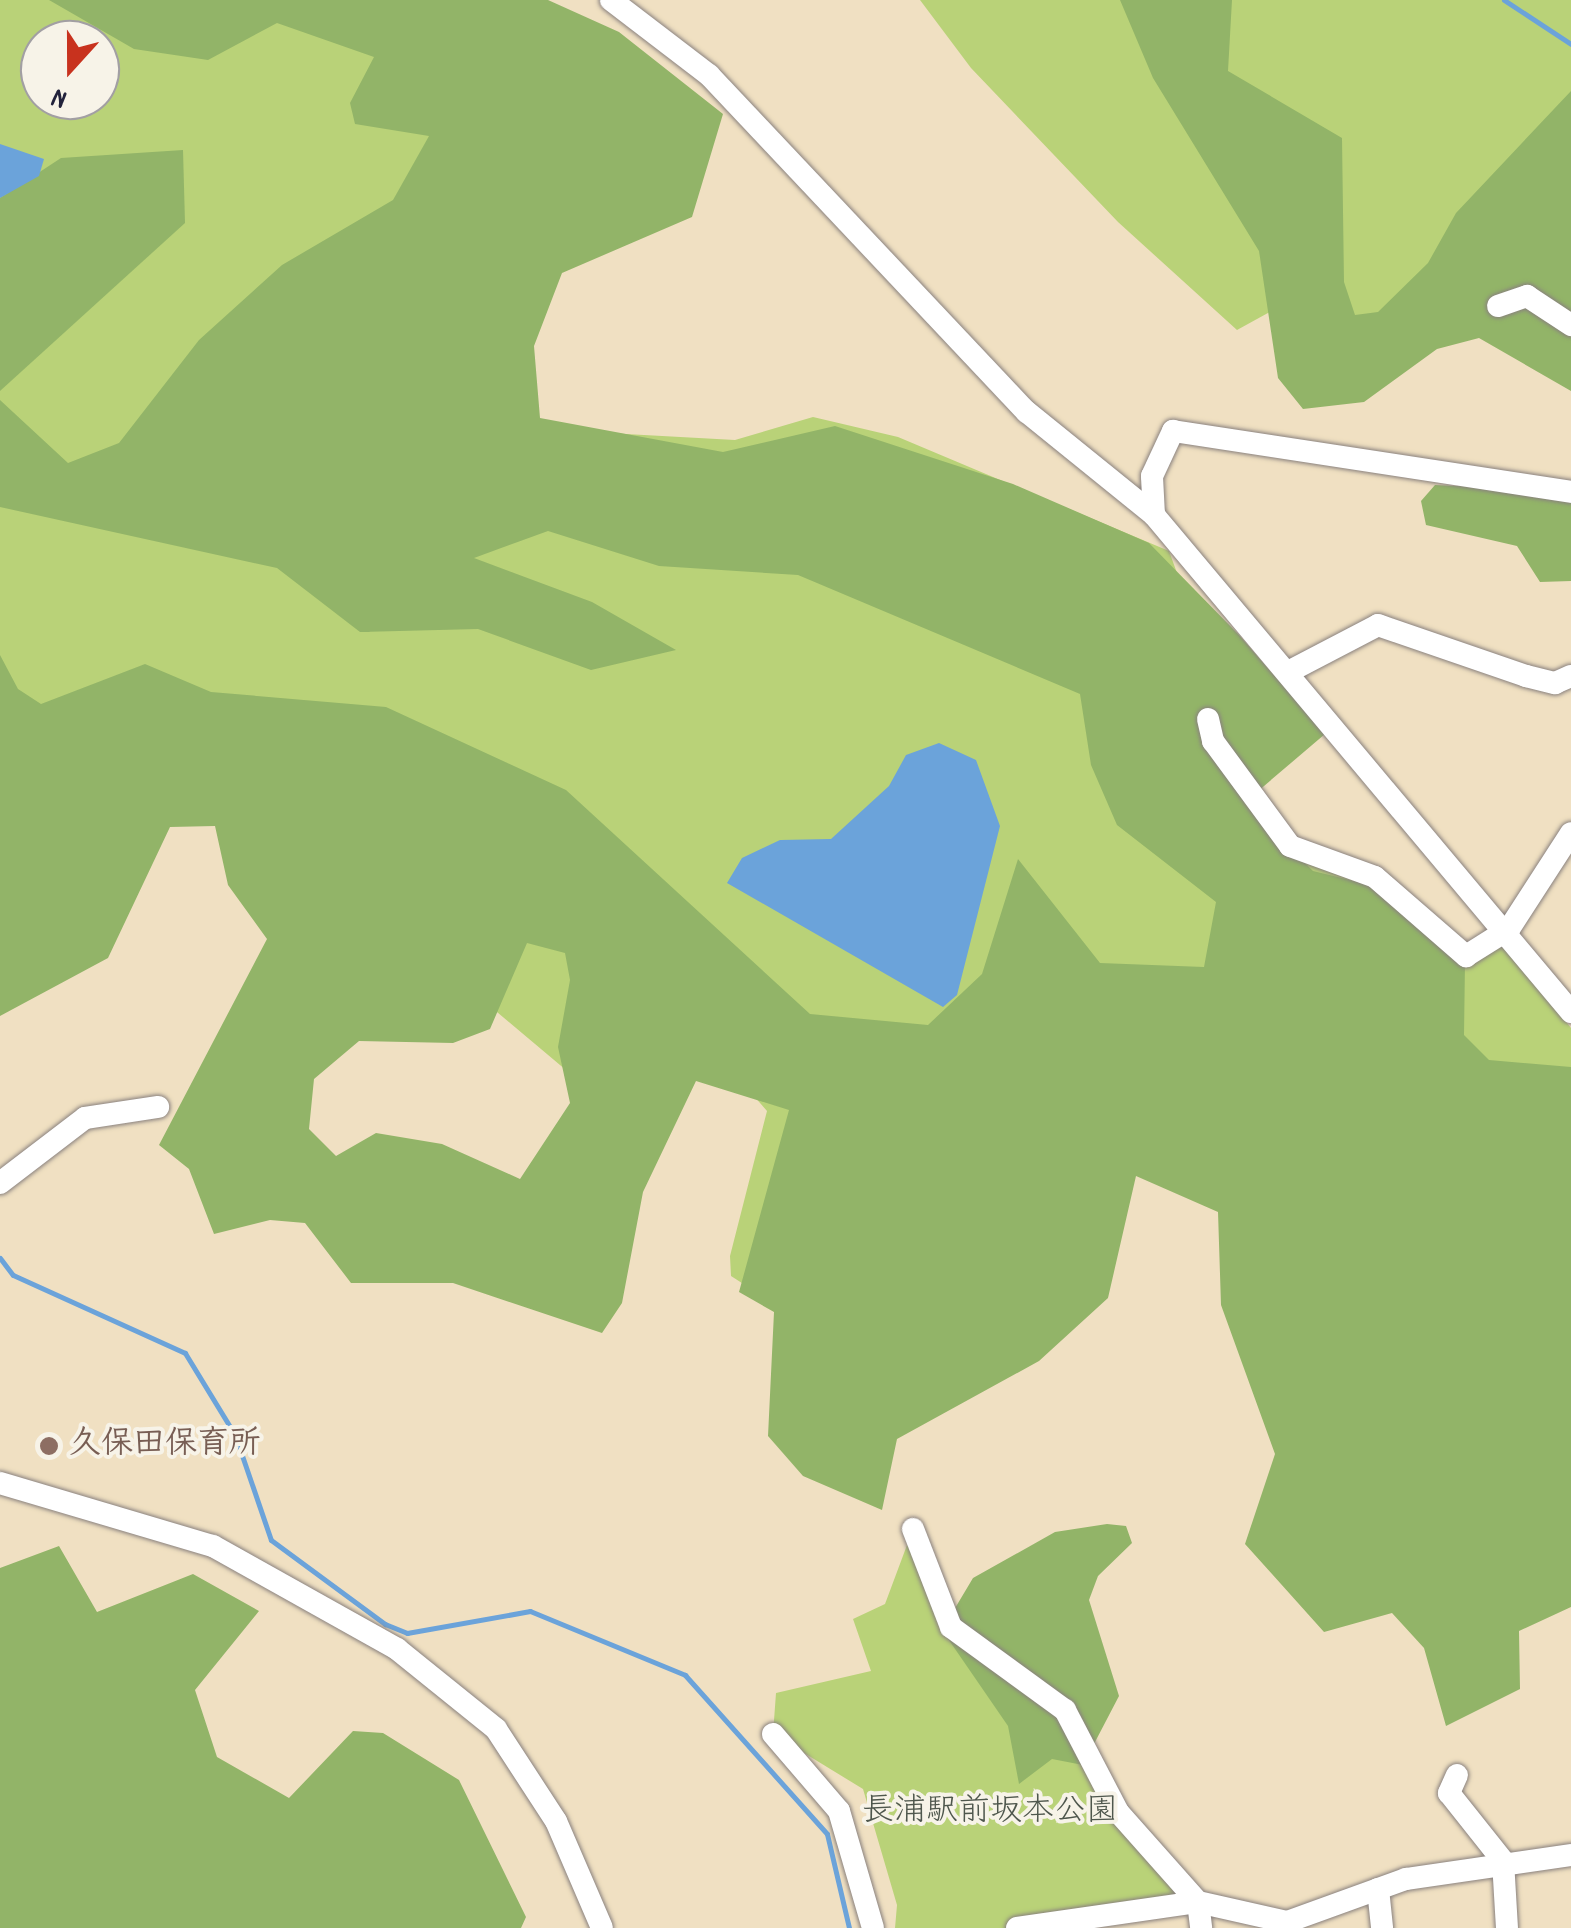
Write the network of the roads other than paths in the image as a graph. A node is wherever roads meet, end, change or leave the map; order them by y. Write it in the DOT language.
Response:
graph roads {
  1 [pos="611,0"];
  2 [pos="1498,306"];
  3 [pos="1571,325"];
  4 [pos="1571,492"];
  5 [pos="1154,514"];
  6 [pos="1290,671"];
  7 [pos="1571,676"];
  8 [pos="1208,719"];
  9 [pos="1571,833"];
  10 [pos="1509,929"];
  11 [pos="1571,1012"];
  12 [pos="158,1108"];
  13 [pos="0,1183"];
  14 [pos="0,1483"];
  15 [pos="913,1529"];
  16 [pos="774,1734"];
  17 [pos="1457,1775"];
  18 [pos="1571,1855"];
  19 [pos="1503,1861"];
  20 [pos="1378,1889"];
  21 [pos="1198,1902"];
  22 [pos="602,1928"];
  23 [pos="873,1928"];
  24 [pos="1018,1928"];
  25 [pos="1201,1928"];
  26 [pos="1382,1928"];
  27 [pos="1507,1928"];
  1 -- 5 [label="street"];
  2 -- 3 [label="street"];
  4 -- 5 [label="street"];
  5 -- 6 [label="street"];
  6 -- 7 [label="street"];
  6 -- 10 [label="street"];
  8 -- 10 [label="street"];
  9 -- 10 [label="street"];
  10 -- 11 [label="street"];
  12 -- 13 [label="street"];
  14 -- 22 [label="street"];
  15 -- 21 [label="street"];
  16 -- 23 [label="street"];
  17 -- 19 [label="street"];
  18 -- 19 [label="street"];
  19 -- 20 [label="street"];
  19 -- 27 [label="street"];
  20 -- 21 [label="street"];
  20 -- 26 [label="street"];
  21 -- 24 [label="street"];
  21 -- 25 [label="street"];
}
